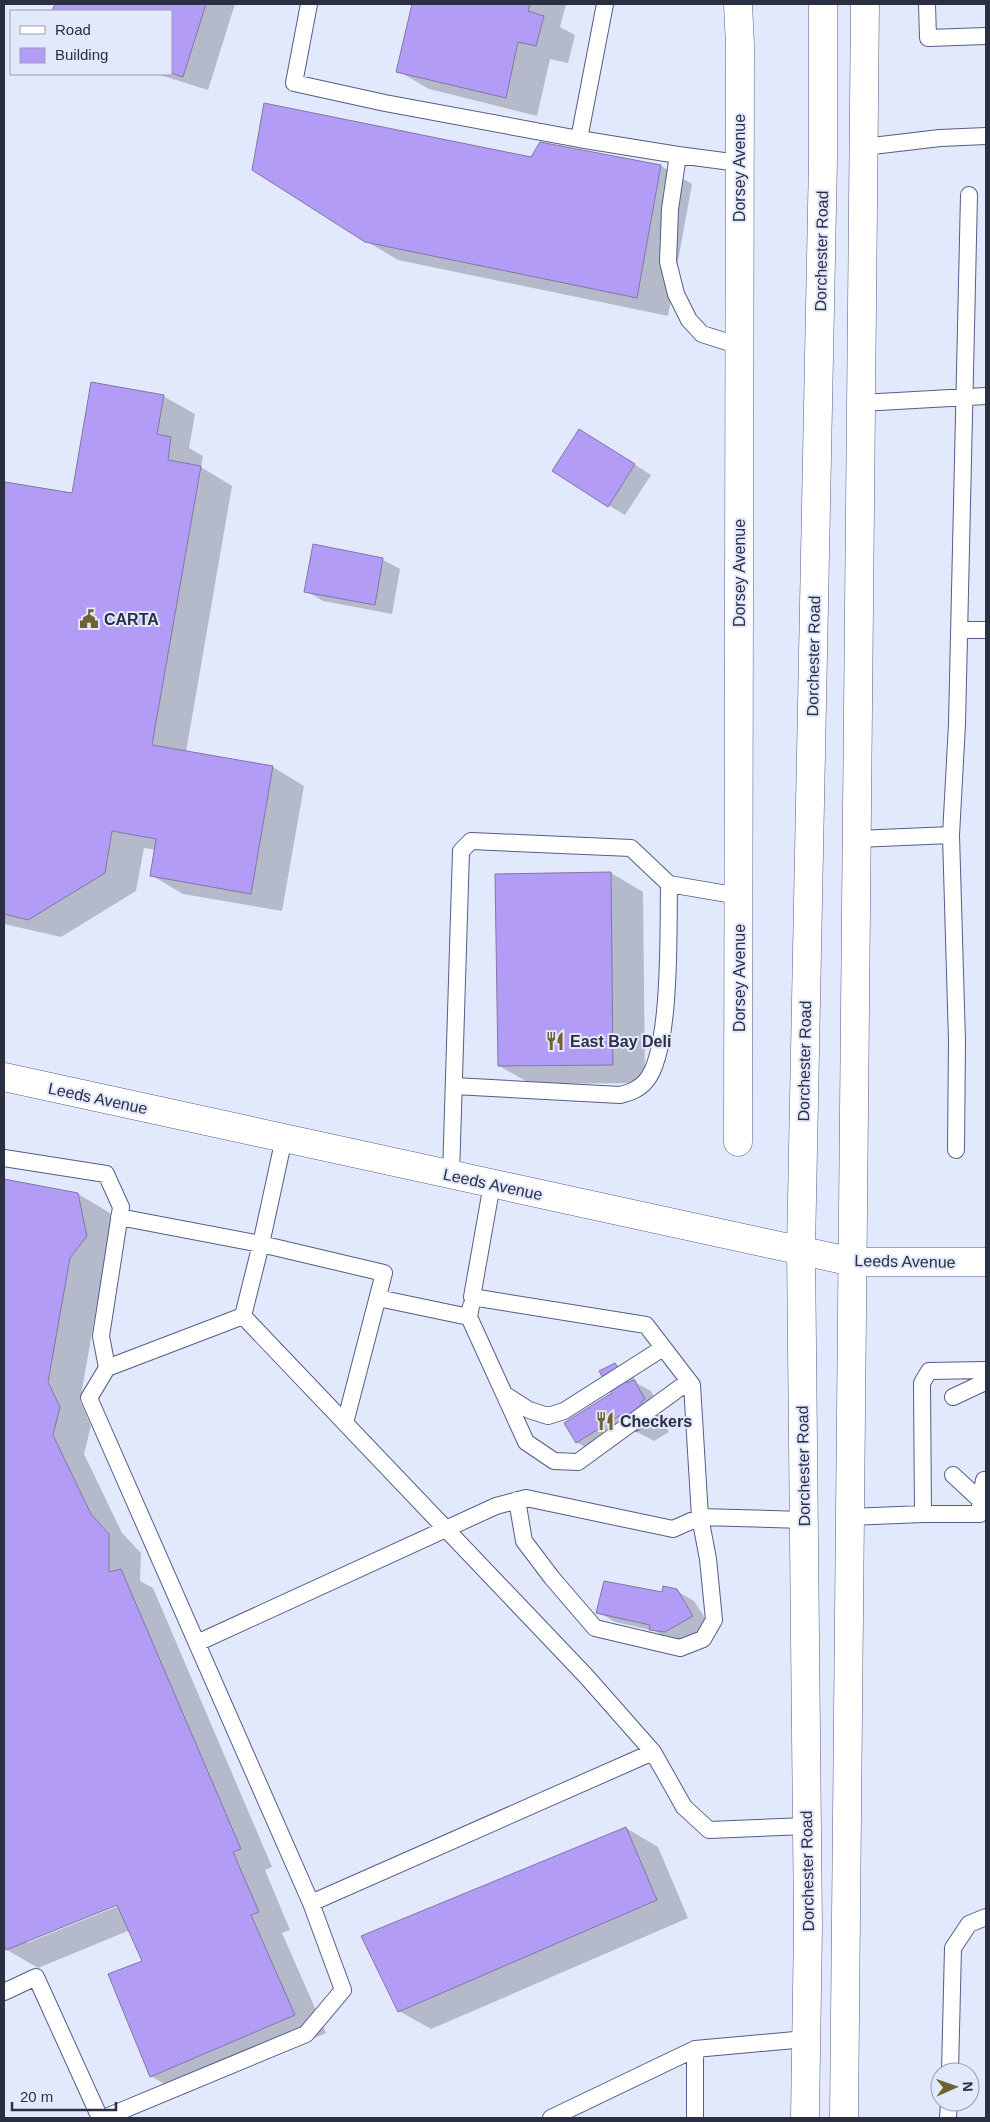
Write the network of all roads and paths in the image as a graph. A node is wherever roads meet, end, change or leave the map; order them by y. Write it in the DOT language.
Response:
graph roads {
  1 [pos="309,4"];
  2 [pos="606,4"];
  3 [pos="738,4"];
  4 [pos="823,4"];
  5 [pos="865,4"];
  6 [pos="927,4"];
  7 [pos="986,36"];
  8 [pos="986,136"];
  9 [pos="579,140"];
  10 [pos="864,147"];
  11 [pos="678,155"];
  12 [pos="739,163"];
  13 [pos="969,195"];
  14 [pos="740,346"];
  15 [pos="986,396"];
  16 [pos="964,398"];
  17 [pos="818,402"];
  18 [pos="861,403"];
  19 [pos="958,630"];
  20 [pos="986,630"];
  21 [pos="951,836"];
  22 [pos="857,839"];
  23 [pos="669,884"];
  24 [pos="739,896"];
  25 [pos="4,1077"];
  26 [pos="454,1086"];
  27 [pos="284,1138"];
  28 [pos="738,1142"];
  29 [pos="956,1150"];
  30 [pos="4,1158"];
  31 [pos="451,1175"];
  32 [pos="492,1184"];
  33 [pos="120,1217"];
  34 [pos="261,1244"];
  35 [pos="800,1249"];
  36 [pos="853,1262"];
  37 [pos="986,1262"];
  38 [pos="472,1297"];
  39 [pos="378,1298"];
  40 [pos="243,1316"];
  41 [pos="469,1317"];
  42 [pos="663,1348"];
  43 [pos="107,1368"];
  44 [pos="689,1381"];
  45 [pos="984,1381"];
  46 [pos="504,1394"];
  47 [pos="953,1397"];
  48 [pos="345,1423"];
  49 [pos="953,1475"];
  50 [pos="984,1480"];
  51 [pos="517,1500"];
  52 [pos="983,1506"];
  53 [pos="923,1514"];
  54 [pos="850,1517"];
  55 [pos="700,1518"];
  56 [pos="803,1520"];
  57 [pos="447,1530"];
  58 [pos="197,1643"];
  59 [pos="653,1752"];
  60 [pos="806,1826"];
  61 [pos="311,1904"];
  62 [pos="986,1917"];
  63 [pos="4,1992"];
  64 [pos="806,2039"];
  65 [pos="695,2049"];
  66 [pos="950,2062"];
  67 [pos="102,2118"];
  68 [pos="551,2118"];
  69 [pos="695,2118"];
  70 [pos="805,2118"];
  71 [pos="844,2118"];
  1 -- 9 [label="lane"];
  2 -- 9 [label="lane"];
  3 -- 12 [label="main road, Dorsey Avenue"];
  4 -- 17 [label="main road, Dorchester Road"];
  5 -- 10 [label="main road"];
  6 -- 7 [label="lane"];
  8 -- 10 [label="lane"];
  9 -- 11 [label="lane"];
  10 -- 18 [label="main road"];
  11 -- 12 [label="lane"];
  11 -- 14 [label="lane"];
  12 -- 14 [label="main road, Dorsey Avenue"];
  13 -- 16 [label="lane"];
  14 -- 24 [label="main road, Dorsey Avenue"];
  15 -- 16 [label="lane"];
  16 -- 18 [label="lane"];
  16 -- 19 [label="lane"];
  17 -- 18 [label="main road"];
  17 -- 35 [label="main road, Dorchester Road"];
  18 -- 22 [label="main road"];
  19 -- 20 [label="lane"];
  19 -- 21 [label="lane"];
  21 -- 22 [label="lane"];
  21 -- 29 [label="lane"];
  22 -- 36 [label="main road"];
  23 -- 24 [label="lane"];
  23 -- 26 [label="lane"];
  23 -- 26 [label="lane"];
  24 -- 28 [label="main road, Dorsey Avenue"];
  25 -- 27 [label="main road, Leeds Avenue"];
  26 -- 31 [label="lane"];
  27 -- 31 [label="main road, Leeds Avenue"];
  27 -- 34 [label="lane"];
  30 -- 33 [label="lane"];
  31 -- 32 [label="main road, Leeds Avenue"];
  32 -- 35 [label="main road, Leeds Avenue"];
  32 -- 38 [label="lane"];
  33 -- 34 [label="lane"];
  33 -- 43 [label="lane"];
  34 -- 39 [label="lane"];
  34 -- 40 [label="lane"];
  35 -- 36 [label="main road, Leeds Avenue"];
  35 -- 56 [label="main road, Dorchester Road"];
  36 -- 37 [label="main road, Leeds Avenue"];
  36 -- 54 [label="main road"];
  38 -- 41 [label="lane"];
  38 -- 42 [label="lane"];
  39 -- 41 [label="lane"];
  39 -- 48 [label="lane"];
  40 -- 43 [label="lane"];
  40 -- 48 [label="lane"];
  41 -- 46 [label="lane"];
  42 -- 44 [label="lane"];
  42 -- 46 [label="lane"];
  43 -- 58 [label="lane"];
  44 -- 46 [label="lane"];
  44 -- 55 [label="lane"];
  45 -- 47 [label="lane"];
  45 -- 53 [label="lane"];
  48 -- 57 [label="lane"];
  49 -- 52 [label="lane"];
  50 -- 52 [label="lane"];
  51 -- 55 [label="lane"];
  51 -- 55 [label="lane"];
  51 -- 57 [label="lane"];
  52 -- 53 [label="lane"];
  53 -- 54 [label="lane"];
  54 -- 71 [label="main road"];
  55 -- 56 [label="lane"];
  56 -- 60 [label="main road, Dorchester Road"];
  57 -- 58 [label="lane"];
  57 -- 59 [label="lane"];
  58 -- 61 [label="lane"];
  59 -- 60 [label="lane"];
  59 -- 61 [label="lane"];
  60 -- 64 [label="main road, Dorchester Road"];
  61 -- 67 [label="lane"];
  62 -- 66 [label="lane"];
  63 -- 67 [label="lane"];
  64 -- 65 [label="lane"];
  64 -- 70 [label="main road, Dorchester Road"];
  65 -- 68 [label="lane"];
  65 -- 69 [label="lane"];
}
